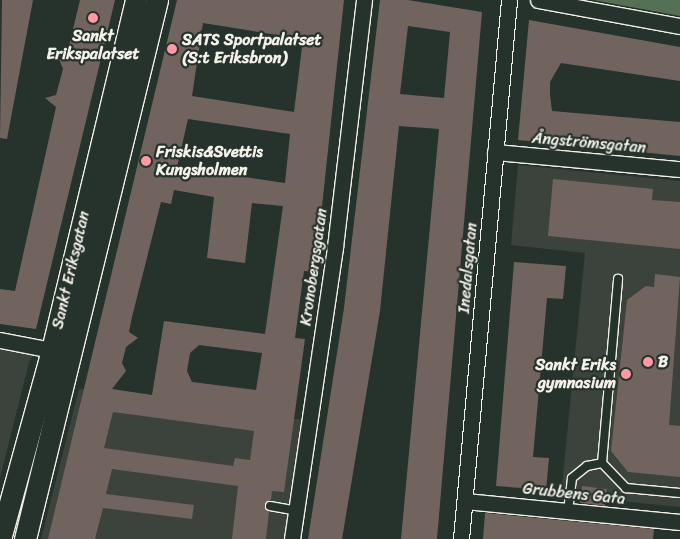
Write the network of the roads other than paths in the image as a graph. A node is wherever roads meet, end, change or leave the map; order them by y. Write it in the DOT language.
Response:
graph roads {
  1 [pos="136,0"];
  2 [pos="157,0"];
  3 [pos="364,0"];
  4 [pos="509,0"];
  5 [pos="538,0"];
  6 [pos="680,26"];
  7 [pos="496,152"];
  8 [pos="680,169"];
  9 [pos="618,279"];
  10 [pos="0,340"];
  11 [pos="52,350"];
  12 [pos="602,464"];
  13 [pos="680,493"];
  14 [pos="465,501"];
  15 [pos="270,506"];
  16 [pos="297,511"];
  17 [pos="568,511"];
  18 [pos="680,522"];
  19 [pos="0,539"];
  20 [pos="25,539"];
  21 [pos="292,539"];
  22 [pos="461,539"];
  1 -- 11 [label="main road, Sankt Eriksgatan"];
  2 -- 20 [label="main road, Sankt Eriksgatan"];
  3 -- 16 [label="street, Kronobergsgatan"];
  4 -- 7 [label="street, Inedalsgatan"];
  5 -- 6 [label="street"];
  7 -- 8 [label="street, Ångströmsgatan"];
  7 -- 14 [label="street, Inedalsgatan"];
  9 -- 12 [label="lane"];
  10 -- 11 [label="street"];
  11 -- 19 [label="main road, Sankt Eriksgatan"];
  12 -- 13 [label="lane"];
  12 -- 17 [label="lane"];
  14 -- 17 [label="street, Grubbens Gata"];
  14 -- 22 [label="street, Inedalsgatan"];
  15 -- 16 [label="lane"];
  16 -- 21 [label="street, Kronobergsgatan"];
  17 -- 18 [label="street, Grubbens Gata"];
}
